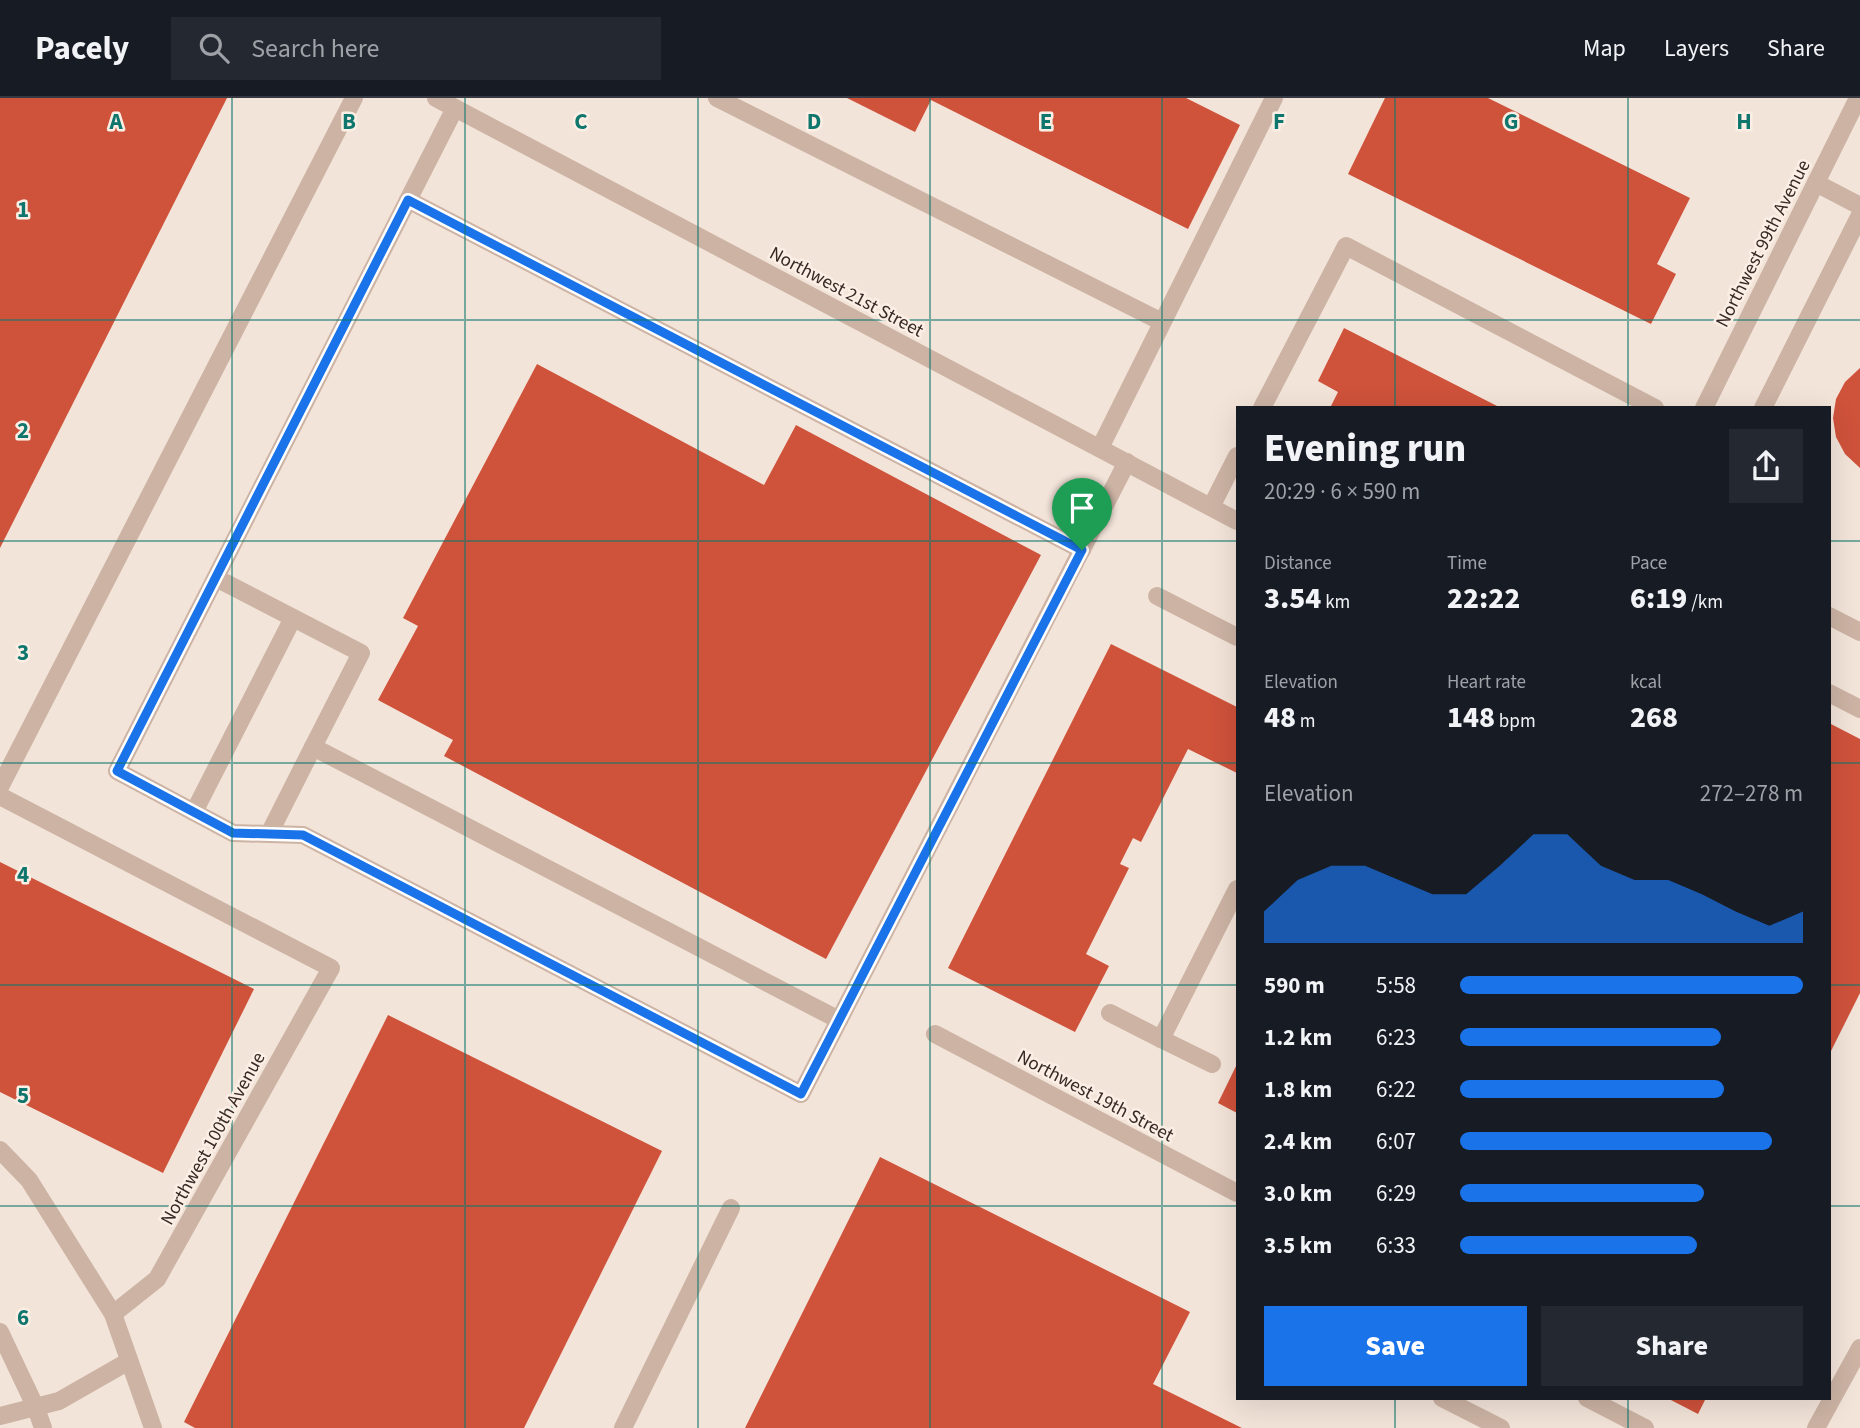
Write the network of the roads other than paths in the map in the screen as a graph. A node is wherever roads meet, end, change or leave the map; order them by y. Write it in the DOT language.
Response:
graph roads {
  1 [pos="354,98"];
  2 [pos="436,98"];
  3 [pos="717,98"];
  4 [pos="1274,98"];
  5 [pos="1858,98"];
  6 [pos="455,108"];
  7 [pos="1816,183"];
  8 [pos="408,200"];
  9 [pos="1860,206"];
  10 [pos="1860,215"];
  11 [pos="1162,322"];
  12 [pos="1263,406"];
  13 [pos="1651,406"];
  14 [pos="1705,406"];
  15 [pos="1764,406"];
  16 [pos="1100,448"];
  17 [pos="1236,458"];
  18 [pos="1127,462"];
  19 [pos="1211,507"];
  20 [pos="1236,520"];
  21 [pos="1082,550"];
  22 [pos="215,578"];
  23 [pos="1157,596"];
  24 [pos="1831,616"];
  25 [pos="293,618"];
  26 [pos="1860,632"];
  27 [pos="1236,637"];
  28 [pos="1831,694"];
  29 [pos="1860,709"];
  30 [pos="313,747"];
  31 [pos="0,787"];
  32 [pos="0,796"];
  33 [pos="194,812"];
  34 [pos="269,834"];
  35 [pos="1236,891"];
  36 [pos="1110,1013"];
  37 [pos="839,1020"];
  38 [pos="935,1034"];
  39 [pos="1161,1039"];
  40 [pos="1212,1064"];
  41 [pos="0,1150"];
  42 [pos="1236,1192"];
  43 [pos="731,1208"];
  44 [pos="113,1314"];
  45 [pos="0,1332"];
  46 [pos="1860,1348"];
  47 [pos="129,1362"];
  48 [pos="1446,1400"];
  49 [pos="1591,1400"];
  50 [pos="36,1408"];
  51 [pos="0,1416"];
  52 [pos="43,1428"];
  53 [pos="153,1428"];
  54 [pos="623,1428"];
  55 [pos="1501,1428"];
  56 [pos="1645,1428"];
  57 [pos="1816,1428"];
  1 -- 31 [label="street"];
  2 -- 6 [label="street, Northwest 21st Street"];
  3 -- 11 [label="street"];
  4 -- 11 [label="street"];
  5 -- 7 [label="street, Northwest 99th Avenue"];
  6 -- 8 [label="street"];
  6 -- 16 [label="street, Northwest 21st Street"];
  7 -- 9 [label="street"];
  7 -- 14 [label="street, Northwest 99th Avenue"];
  8 -- 21 [label="street"];
  8 -- 22 [label="street"];
  10 -- 15 [label="street"];
  11 -- 16 [label="street"];
  12 -- 13 [label="street"];
  16 -- 18 [label="street, Northwest 21st Street"];
  17 -- 19 [label="street"];
  18 -- 19 [label="street, Northwest 21st Street"];
  18 -- 21 [label="street"];
  19 -- 20 [label="street, Northwest 21st Street"];
  21 -- 37 [label="street"];
  22 -- 25 [label="street"];
  22 -- 33 [label="street"];
  23 -- 27 [label="street"];
  24 -- 26 [label="street"];
  25 -- 30 [label="street"];
  25 -- 33 [label="street"];
  28 -- 29 [label="street"];
  30 -- 34 [label="street"];
  30 -- 37 [label="street"];
  32 -- 44 [label="street, Northwest 100th Avenue"];
  33 -- 34 [label="street"];
  34 -- 37 [label="street"];
  35 -- 39 [label="street"];
  36 -- 39 [label="street"];
  38 -- 42 [label="street, Northwest 19th Street"];
  39 -- 40 [label="street"];
  41 -- 44 [label="street"];
  43 -- 54 [label="street"];
  44 -- 47 [label="street"];
  45 -- 50 [label="street"];
  46 -- 57 [label="street"];
  47 -- 50 [label="street"];
  47 -- 53 [label="street"];
  48 -- 55 [label="street"];
  49 -- 56 [label="street"];
  50 -- 51 [label="street"];
  50 -- 52 [label="street"];
}
